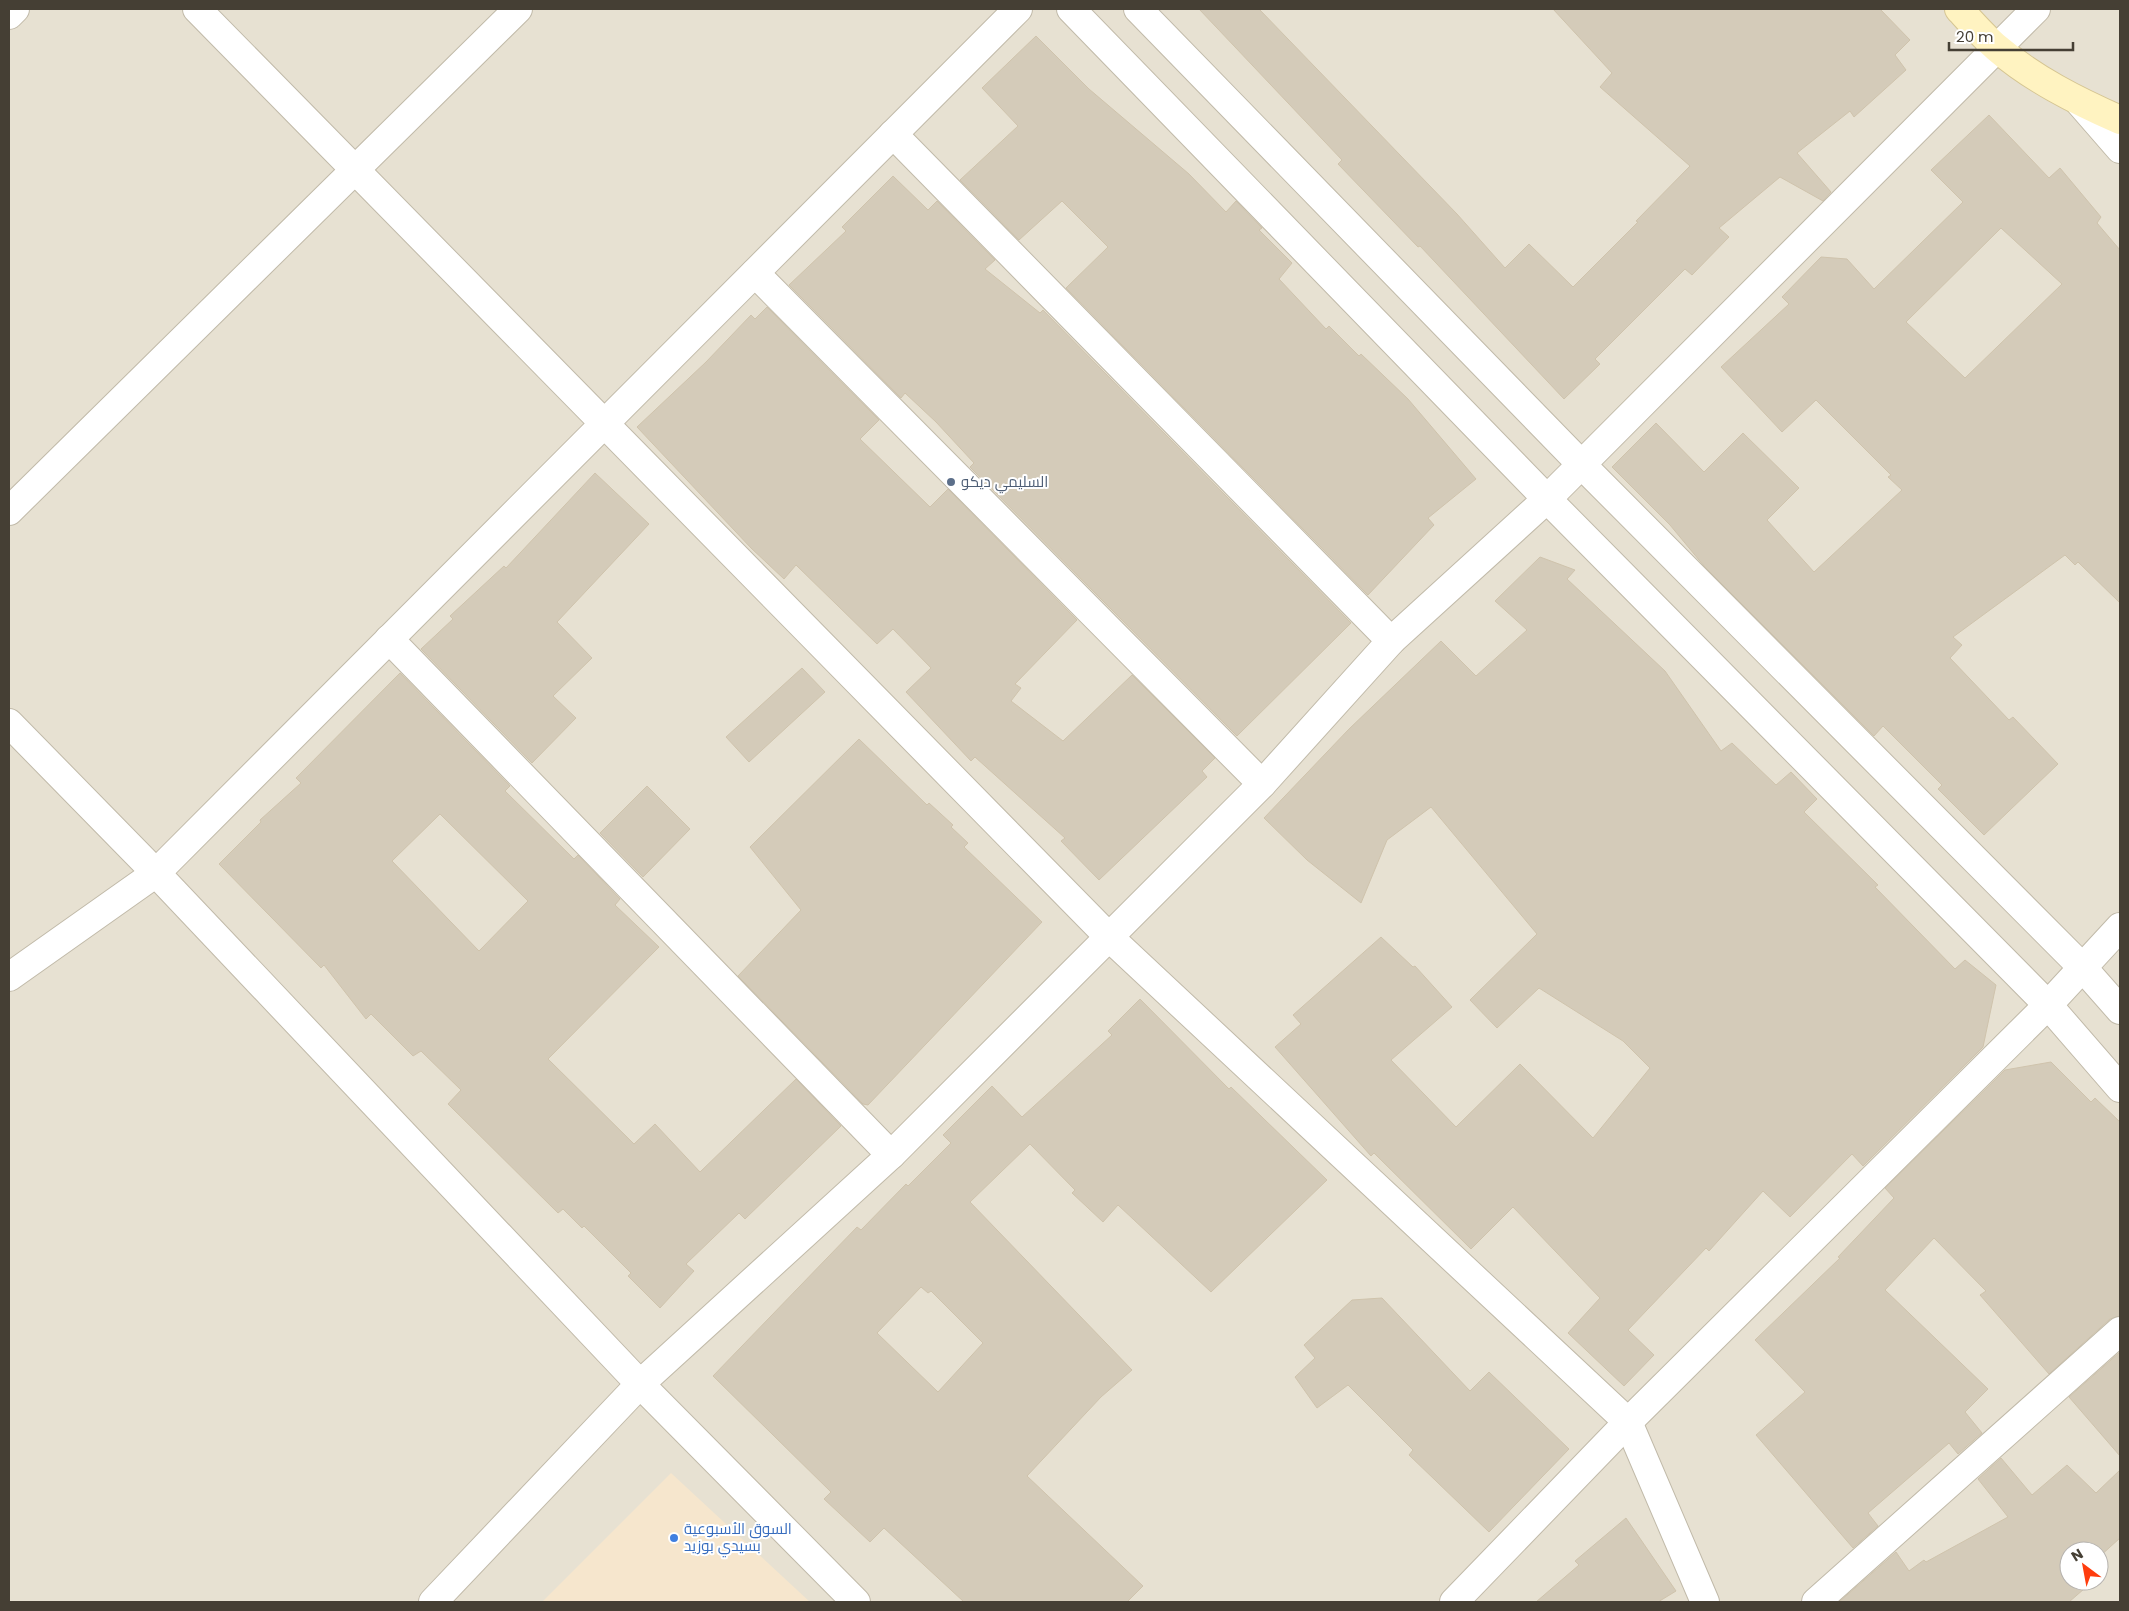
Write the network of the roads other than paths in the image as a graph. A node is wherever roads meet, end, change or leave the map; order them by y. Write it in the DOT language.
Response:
graph roads {
  1 [pos="15,9"];
  2 [pos="197,9"];
  3 [pos="518,9"];
  4 [pos="1018,9"];
  5 [pos="1071,9"];
  6 [pos="1138,9"];
  7 [pos="1959,9"];
  8 [pos="2036,9"];
  9 [pos="9,15"];
  10 [pos="1997,48"];
  11 [pos="2080,103"];
  12 [pos="2120,120"];
  13 [pos="893,134"];
  14 [pos="2120,149"];
  15 [pos="356,169"];
  16 [pos="755,273"];
  17 [pos="606,422"];
  18 [pos="1582,464"];
  19 [pos="1547,499"];
  20 [pos="9,511"];
  21 [pos="389,639"];
  22 [pos="1391,641"];
  23 [pos="9,723"];
  24 [pos="1262,784"];
  25 [pos="156,873"];
  26 [pos="2120,927"];
  27 [pos="1109,937"];
  28 [pos="2083,968"];
  29 [pos="9,977"];
  30 [pos="2048,1005"];
  31 [pos="2120,1010"];
  32 [pos="2120,1088"];
  33 [pos="891,1155"];
  34 [pos="2120,1331"];
  35 [pos="640,1384"];
  36 [pos="1628,1422"];
  37 [pos="433,1602"];
  38 [pos="856,1602"];
  39 [pos="1454,1602"];
  40 [pos="1706,1602"];
  41 [pos="1816,1602"];
  1 -- 9 [label="street"];
  2 -- 15 [label="street"];
  3 -- 15 [label="street"];
  4 -- 13 [label="street"];
  5 -- 19 [label="street"];
  6 -- 18 [label="street"];
  7 -- 10 [label="main road"];
  8 -- 10 [label="street"];
  10 -- 11 [label="main road"];
  10 -- 18 [label="street"];
  11 -- 12 [label="main road"];
  11 -- 14 [label="street"];
  13 -- 16 [label="street"];
  13 -- 22 [label="street"];
  15 -- 17 [label="street"];
  15 -- 20 [label="street"];
  16 -- 17 [label="street"];
  16 -- 24 [label="street"];
  17 -- 21 [label="street"];
  17 -- 27 [label="street"];
  18 -- 19 [label="street"];
  18 -- 28 [label="street"];
  19 -- 22 [label="street"];
  19 -- 30 [label="street"];
  21 -- 25 [label="street"];
  21 -- 33 [label="street"];
  22 -- 24 [label="street"];
  23 -- 25 [label="street"];
  24 -- 27 [label="street"];
  25 -- 29 [label="street"];
  25 -- 35 [label="street"];
  26 -- 28 [label="street"];
  27 -- 33 [label="street"];
  27 -- 36 [label="street"];
  28 -- 30 [label="street"];
  28 -- 31 [label="street"];
  30 -- 32 [label="street"];
  30 -- 36 [label="street"];
  33 -- 35 [label="street"];
  34 -- 41 [label="street"];
  35 -- 37 [label="street"];
  35 -- 38 [label="street"];
  36 -- 39 [label="street"];
  36 -- 40 [label="street"];
}
